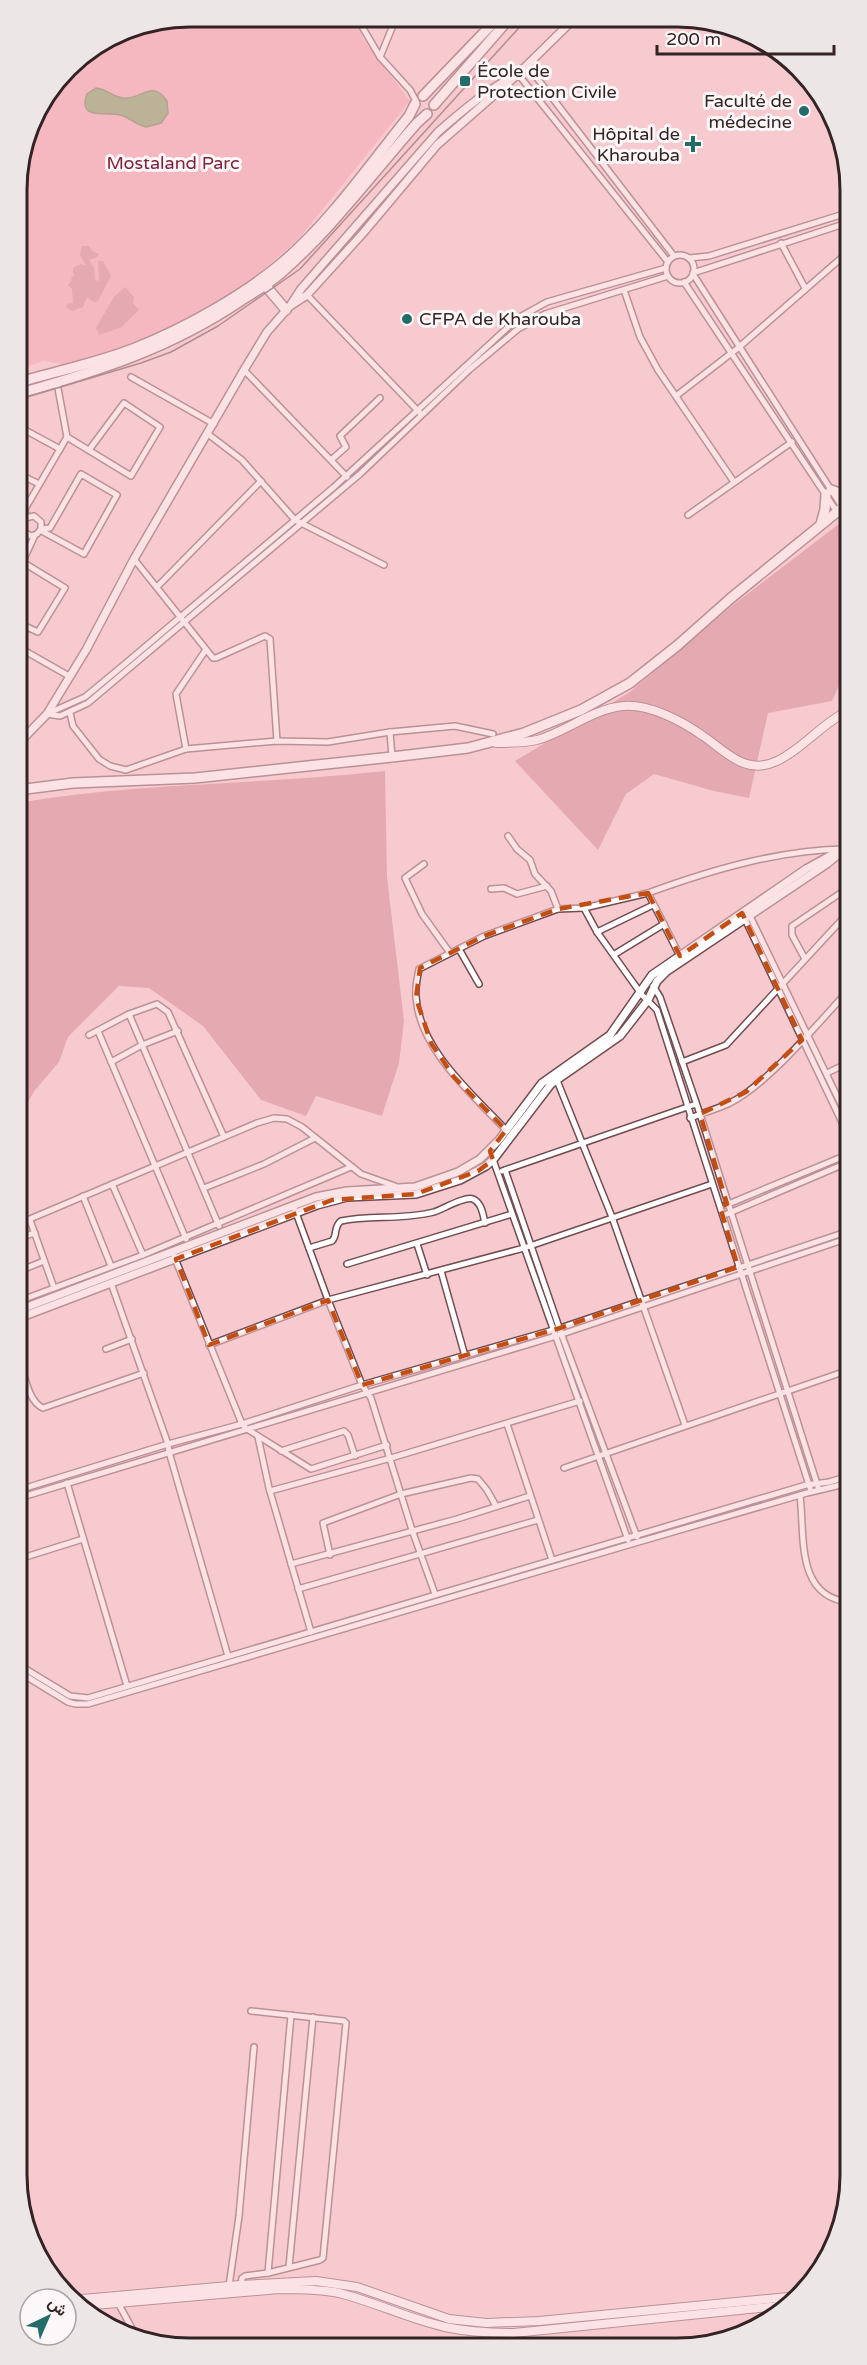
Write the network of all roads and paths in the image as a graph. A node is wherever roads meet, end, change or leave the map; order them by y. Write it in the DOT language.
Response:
graph roads {
  1 [pos="362,27"];
  2 [pos="392,27"];
  3 [pos="488,27"];
  4 [pos="502,27"];
  5 [pos="566,27"];
  6 [pos="380,57"];
  7 [pos="527,65"];
  8 [pos="518,74"];
  9 [pos="419,99"];
  10 [pos="434,105"];
  11 [pos="427,114"];
  12 [pos="593,151"];
  13 [pos="584,158"];
  14 [pos="840,215"];
  15 [pos="840,225"];
  16 [pos="781,243"];
  17 [pos="674,256"];
  18 [pos="689,258"];
  19 [pos="840,259"];
  20 [pos="667,265"];
  21 [pos="693,274"];
  22 [pos="668,276"];
  23 [pos="634,278"];
  24 [pos="684,282"];
  25 [pos="265,285"];
  26 [pos="636,286"];
  27 [pos="805,288"];
  28 [pos="624,290"];
  29 [pos="307,295"];
  30 [pos="288,308"];
  31 [pos="738,348"];
  32 [pos="731,354"];
  33 [pos="244,370"];
  34 [pos="130,377"];
  35 [pos="27,380"];
  36 [pos="57,383"];
  37 [pos="27,391"];
  38 [pos="675,396"];
  39 [pos="380,398"];
  40 [pos="420,413"];
  41 [pos="213,424"];
  42 [pos="27,431"];
  43 [pos="207,434"];
  44 [pos="67,436"];
  45 [pos="792,442"];
  46 [pos="60,449"];
  47 [pos="89,450"];
  48 [pos="331,460"];
  49 [pos="346,476"];
  50 [pos="27,478"];
  51 [pos="261,482"];
  52 [pos="351,482"];
  53 [pos="734,482"];
  54 [pos="39,484"];
  55 [pos="828,492"];
  56 [pos="840,494"];
  57 [pos="27,505"];
  58 [pos="840,505"];
  59 [pos="840,509"];
  60 [pos="688,515"];
  61 [pos="27,517"];
  62 [pos="295,520"];
  63 [pos="303,524"];
  64 [pos="821,525"];
  65 [pos="41,529"];
  66 [pos="27,533"];
  67 [pos="35,535"];
  68 [pos="27,555"];
  69 [pos="134,559"];
  70 [pos="27,565"];
  71 [pos="384,565"];
  72 [pos="157,586"];
  73 [pos="181,617"];
  74 [pos="185,623"];
  75 [pos="27,626"];
  76 [pos="27,651"];
  77 [pos="205,651"];
  78 [pos="69,676"];
  79 [pos="70,713"];
  80 [pos="47,714"];
  81 [pos="840,715"];
  82 [pos="390,732"];
  83 [pos="27,735"];
  84 [pos="492,739"];
  85 [pos="277,741"];
  86 [pos="186,749"];
  87 [pos="392,757"];
  88 [pos="86,782"];
  89 [pos="27,789"];
  90 [pos="27,793"];
  91 [pos="508,836"];
  92 [pos="840,849"];
  93 [pos="840,854"];
  94 [pos="424,864"];
  95 [pos="547,886"];
  96 [pos="492,889"];
  97 [pos="648,893"];
  98 [pos="840,893"];
  99 [pos="653,905"];
  100 [pos="584,908"];
  101 [pos="558,909"];
  102 [pos="746,914"];
  103 [pos="840,921"];
  104 [pos="664,924"];
  105 [pos="597,932"];
  106 [pos="459,949"];
  107 [pos="450,954"];
  108 [pos="615,954"];
  109 [pos="680,956"];
  110 [pos="805,959"];
  111 [pos="646,981"];
  112 [pos="479,984"];
  113 [pos="780,986"];
  114 [pos="654,987"];
  115 [pos="639,991"];
  116 [pos="840,999"];
  117 [pos="648,1000"];
  118 [pos="129,1014"];
  119 [pos="98,1031"];
  120 [pos="178,1031"];
  121 [pos="807,1034"];
  122 [pos="89,1035"];
  123 [pos="802,1040"];
  124 [pos="142,1045"];
  125 [pos="111,1062"];
  126 [pos="682,1062"];
  127 [pos="840,1067"];
  128 [pos="827,1073"];
  129 [pos="556,1076"];
  130 [pos="840,1101"];
  131 [pos="696,1104"];
  132 [pos="687,1108"];
  133 [pos="700,1114"];
  134 [pos="690,1118"];
  135 [pos="840,1118"];
  136 [pos="506,1130"];
  137 [pos="224,1137"];
  138 [pos="315,1138"];
  139 [pos="584,1143"];
  140 [pos="490,1151"];
  141 [pos="190,1153"];
  142 [pos="840,1158"];
  143 [pos="493,1160"];
  144 [pos="840,1166"];
  145 [pos="155,1167"];
  146 [pos="351,1167"];
  147 [pos="505,1170"];
  148 [pos="497,1173"];
  149 [pos="112,1184"];
  150 [pos="712,1184"];
  151 [pos="407,1187"];
  152 [pos="204,1188"];
  153 [pos="83,1196"];
  154 [pos="727,1204"];
  155 [pos="720,1207"];
  156 [pos="295,1209"];
  157 [pos="730,1213"];
  158 [pos="512,1214"];
  159 [pos="722,1216"];
  160 [pos="612,1217"];
  161 [pos="30,1220"];
  162 [pos="27,1221"];
  163 [pos="486,1223"];
  164 [pos="218,1224"];
  165 [pos="35,1233"];
  166 [pos="222,1233"];
  167 [pos="840,1234"];
  168 [pos="27,1235"];
  169 [pos="185,1237"];
  170 [pos="840,1241"];
  171 [pos="417,1244"];
  172 [pos="189,1246"];
  173 [pos="532,1246"];
  174 [pos="309,1248"];
  175 [pos="524,1248"];
  176 [pos="142,1255"];
  177 [pos="174,1255"];
  178 [pos="44,1261"];
  179 [pos="347,1264"];
  180 [pos="111,1266"];
  181 [pos="27,1268"];
  182 [pos="747,1268"];
  183 [pos="739,1270"];
  184 [pos="441,1271"];
  185 [pos="427,1275"];
  186 [pos="111,1283"];
  187 [pos="54,1288"];
  188 [pos="27,1298"];
  189 [pos="328,1300"];
  190 [pos="643,1303"];
  191 [pos="27,1307"];
  192 [pos="27,1315"];
  193 [pos="558,1332"];
  194 [pos="132,1340"];
  195 [pos="209,1345"];
  196 [pos="105,1349"];
  197 [pos="465,1356"];
  198 [pos="144,1373"];
  199 [pos="840,1373"];
  200 [pos="27,1381"];
  201 [pos="362,1385"];
  202 [pos="787,1390"];
  203 [pos="368,1393"];
  204 [pos="779,1393"];
  205 [pos="580,1401"];
  206 [pos="242,1424"];
  207 [pos="507,1424"];
  208 [pos="685,1425"];
  209 [pos="248,1429"];
  210 [pos="258,1437"];
  211 [pos="168,1444"];
  212 [pos="387,1445"];
  213 [pos="281,1450"];
  214 [pos="169,1452"];
  215 [pos="602,1454"];
  216 [pos="355,1456"];
  217 [pos="391,1458"];
  218 [pos="564,1468"];
  219 [pos="840,1478"];
  220 [pos="67,1483"];
  221 [pos="809,1484"];
  222 [pos="817,1484"];
  223 [pos="840,1485"];
  224 [pos="27,1488"];
  225 [pos="270,1491"];
  226 [pos="819,1491"];
  227 [pos="811,1492"];
  228 [pos="401,1494"];
  229 [pos="800,1495"];
  230 [pos="27,1496"];
  231 [pos="530,1496"];
  232 [pos="496,1506"];
  233 [pos="538,1520"];
  234 [pos="412,1530"];
  235 [pos="636,1535"];
  236 [pos="628,1538"];
  237 [pos="83,1539"];
  238 [pos="638,1542"];
  239 [pos="629,1544"];
  240 [pos="420,1554"];
  241 [pos="330,1555"];
  242 [pos="27,1556"];
  243 [pos="549,1561"];
  244 [pos="291,1564"];
  245 [pos="548,1569"];
  246 [pos="298,1589"];
  247 [pos="435,1594"];
  248 [pos="840,1600"];
  249 [pos="310,1631"];
  250 [pos="313,1639"];
  251 [pos="228,1656"];
  252 [pos="27,1670"];
  253 [pos="27,1677"];
  254 [pos="127,1686"];
  255 [pos="251,2011"];
  256 [pos="291,2015"];
  257 [pos="313,2017"];
  258 [pos="254,2047"];
  259 [pos="289,2267"];
  260 [pos="268,2273"];
  261 [pos="229,2286"];
  262 [pos="240,2289"];
  263 [pos="786,2297"];
  264 [pos="86,2300"];
  265 [pos="116,2300"];
  266 [pos="92,2304"];
  267 [pos="774,2306"];
  268 [pos="131,2326"];
  1 -- 6 [label="street"];
  2 -- 6 [label="street"];
  3 -- 9 [label="main road"];
  4 -- 10 [label="main road"];
  5 -- 7 [label="street"];
  6 -- 9 [label="street"];
  7 -- 8 [label="street"];
  7 -- 12 [label="street"];
  8 -- 13 [label="street"];
  8 -- 29 [label="street"];
  8 -- 30 [label="street"];
  9 -- 10 [label="main road"];
  9 -- 11 [label="main road"];
  9 -- 35 [label="main road"];
  10 -- 11 [label="main road"];
  11 -- 25 [label="main road"];
  12 -- 13 [label="street"];
  12 -- 17 [label="street"];
  13 -- 20 [label="street"];
  14 -- 18 [label="street"];
  15 -- 16 [label="street"];
  16 -- 21 [label="street"];
  16 -- 27 [label="street"];
  17 -- 18 [label="street"];
  17 -- 20 [label="street"];
  18 -- 21 [label="street"];
  19 -- 27 [label="street"];
  20 -- 22 [label="street"];
  20 -- 23 [label="street"];
  21 -- 24 [label="street"];
  21 -- 31 [label="street"];
  22 -- 24 [label="street"];
  22 -- 26 [label="street"];
  23 -- 26 [label="street"];
  23 -- 40 [label="street"];
  24 -- 32 [label="street"];
  25 -- 30 [label="main road"];
  25 -- 36 [label="main road"];
  26 -- 28 [label="street"];
  27 -- 31 [label="street"];
  28 -- 38 [label="street"];
  28 -- 40 [label="street"];
  29 -- 30 [label="street"];
  29 -- 40 [label="street"];
  30 -- 33 [label="street"];
  31 -- 32 [label="street"];
  31 -- 55 [label="street"];
  32 -- 38 [label="street"];
  32 -- 45 [label="street"];
  33 -- 41 [label="street"];
  33 -- 48 [label="street"];
  34 -- 41 [label="street"];
  36 -- 37 [label="main road"];
  36 -- 44 [label="street"];
  38 -- 53 [label="street"];
  39 -- 48 [label="street"];
  40 -- 49 [label="street"];
  40 -- 52 [label="street"];
  41 -- 43 [label="street"];
  42 -- 46 [label="street"];
  43 -- 51 [label="street"];
  43 -- 69 [label="street"];
  44 -- 46 [label="street"];
  44 -- 47 [label="street"];
  45 -- 53 [label="street"];
  45 -- 55 [label="street"];
  46 -- 54 [label="street"];
  47 -- 47 [label="street"];
  48 -- 49 [label="street"];
  49 -- 52 [label="street"];
  49 -- 62 [label="street"];
  50 -- 54 [label="street"];
  51 -- 62 [label="street"];
  51 -- 72 [label="street"];
  52 -- 63 [label="street"];
  53 -- 60 [label="street"];
  54 -- 57 [label="street"];
  55 -- 56 [label="main road"];
  55 -- 58 [label="street"];
  55 -- 64 [label="main road"];
  59 -- 64 [label="main road"];
  61 -- 65 [label="street"];
  62 -- 63 [label="street"];
  62 -- 73 [label="street"];
  63 -- 71 [label="street"];
  63 -- 74 [label="street"];
  64 -- 84 [label="main road"];
  65 -- 65 [label="street"];
  65 -- 67 [label="street"];
  66 -- 67 [label="street"];
  67 -- 68 [label="street"];
  69 -- 72 [label="street"];
  69 -- 78 [label="street"];
  70 -- 75 [label="street"];
  72 -- 73 [label="street"];
  73 -- 74 [label="street"];
  73 -- 80 [label="street"];
  74 -- 77 [label="street"];
  74 -- 79 [label="street"];
  76 -- 78 [label="street"];
  77 -- 85 [label="street"];
  77 -- 86 [label="street"];
  78 -- 80 [label="street"];
  79 -- 80 [label="street"];
  79 -- 86 [label="street"];
  80 -- 83 [label="street"];
  81 -- 84 [label="main road"];
  82 -- 84 [label="street"];
  82 -- 85 [label="street"];
  82 -- 87 [label="street"];
  84 -- 87 [label="main road"];
  85 -- 86 [label="street"];
  87 -- 88 [label="main road"];
  88 -- 89 [label="main road"];
  88 -- 90 [label="main road"];
  91 -- 95 [label="street"];
  92 -- 97 [label="street"];
  93 -- 102 [label="street"];
  94 -- 107 [label="street"];
  95 -- 96 [label="street"];
  95 -- 101 [label="street"];
  97 -- 99 [label="street"];
  97 -- 100 [label="street"];
  98 -- 110 [label="street"];
  99 -- 104 [label="street"];
  99 -- 105 [label="street"];
  100 -- 101 [label="street"];
  100 -- 105 [label="street"];
  101 -- 106 [label="street"];
  102 -- 109 [label="street"];
  102 -- 113 [label="street"];
  102 -- 114 [label="street"];
  103 -- 110 [label="street"];
  104 -- 108 [label="street"];
  104 -- 109 [label="street"];
  105 -- 108 [label="street"];
  106 -- 107 [label="street"];
  106 -- 112 [label="street"];
  107 -- 136 [label="street"];
  108 -- 115 [label="street"];
  109 -- 111 [label="street"];
  110 -- 113 [label="street"];
  111 -- 114 [label="street"];
  111 -- 115 [label="street"];
  113 -- 121 [label="street"];
  113 -- 123 [label="street"];
  113 -- 126 [label="street"];
  114 -- 117 [label="street"];
  114 -- 126 [label="street"];
  115 -- 117 [label="street"];
  115 -- 129 [label="street"];
  116 -- 121 [label="street"];
  117 -- 129 [label="street"];
  117 -- 132 [label="street"];
  118 -- 119 [label="street"];
  118 -- 120 [label="street"];
  118 -- 124 [label="street"];
  119 -- 122 [label="street"];
  119 -- 125 [label="street"];
  120 -- 124 [label="street"];
  120 -- 137 [label="street"];
  121 -- 123 [label="street"];
  121 -- 128 [label="street"];
  123 -- 133 [label="street"];
  123 -- 135 [label="street"];
  124 -- 125 [label="street"];
  124 -- 141 [label="street"];
  125 -- 145 [label="street"];
  126 -- 131 [label="street"];
  127 -- 128 [label="street"];
  128 -- 130 [label="street"];
  129 -- 136 [label="street"];
  129 -- 139 [label="street"];
  129 -- 143 [label="street"];
  131 -- 132 [label="street"];
  131 -- 133 [label="street"];
  132 -- 134 [label="street"];
  132 -- 139 [label="street"];
  133 -- 134 [label="street"];
  133 -- 154 [label="street"];
  134 -- 150 [label="street"];
  136 -- 140 [label="street"];
  137 -- 138 [label="street"];
  137 -- 141 [label="street"];
  138 -- 146 [label="street"];
  138 -- 152 [label="street"];
  139 -- 147 [label="street"];
  139 -- 160 [label="street"];
  140 -- 143 [label="street"];
  140 -- 151 [label="street"];
  141 -- 145 [label="street"];
  141 -- 152 [label="street"];
  142 -- 154 [label="street"];
  143 -- 148 [label="street"];
  143 -- 156 [label="street"];
  144 -- 157 [label="street"];
  145 -- 149 [label="street"];
  145 -- 169 [label="street"];
  146 -- 151 [label="street"];
  146 -- 164 [label="street"];
  147 -- 148 [label="street"];
  147 -- 173 [label="street"];
  148 -- 158 [label="street"];
  149 -- 153 [label="street"];
  149 -- 176 [label="street"];
  150 -- 155 [label="street"];
  150 -- 160 [label="street"];
  151 -- 156 [label="street"];
  152 -- 164 [label="street"];
  153 -- 161 [label="street"];
  153 -- 180 [label="street"];
  154 -- 155 [label="street"];
  154 -- 157 [label="street"];
  155 -- 159 [label="street"];
  156 -- 166 [label="street"];
  156 -- 174 [label="street"];
  156 -- 177 [label="street"];
  157 -- 159 [label="street"];
  157 -- 182 [label="street"];
  158 -- 163 [label="street"];
  158 -- 175 [label="street"];
  159 -- 183 [label="street"];
  160 -- 173 [label="street"];
  160 -- 190 [label="street"];
  161 -- 162 [label="street"];
  161 -- 165 [label="street"];
  163 -- 171 [label="street"];
  163 -- 174 [label="street"];
  164 -- 166 [label="street"];
  164 -- 169 [label="street"];
  165 -- 168 [label="street"];
  165 -- 178 [label="street"];
  166 -- 172 [label="street"];
  167 -- 182 [label="street"];
  169 -- 172 [label="street"];
  169 -- 176 [label="street"];
  170 -- 182 [label="street"];
  171 -- 179 [label="street"];
  171 -- 185 [label="street"];
  172 -- 177 [label="street"];
  173 -- 175 [label="street"];
  173 -- 193 [label="street"];
  174 -- 189 [label="street"];
  175 -- 184 [label="street"];
  175 -- 193 [label="street"];
  176 -- 180 [label="street"];
  177 -- 186 [label="street"];
  177 -- 191 [label="street"];
  177 -- 195 [label="street"];
  178 -- 181 [label="street"];
  178 -- 187 [label="street"];
  180 -- 187 [label="street"];
  182 -- 183 [label="street"];
  182 -- 202 [label="street"];
  183 -- 190 [label="street"];
  183 -- 204 [label="street"];
  184 -- 185 [label="street"];
  184 -- 197 [label="street"];
  185 -- 189 [label="street"];
  186 -- 192 [label="street"];
  186 -- 194 [label="street"];
  187 -- 188 [label="street"];
  189 -- 195 [label="street"];
  189 -- 201 [label="street"];
  190 -- 193 [label="street"];
  190 -- 208 [label="street"];
  193 -- 197 [label="street"];
  193 -- 203 [label="street"];
  193 -- 205 [label="street"];
  193 -- 215 [label="street"];
  194 -- 196 [label="street"];
  194 -- 198 [label="street"];
  195 -- 206 [label="street"];
  197 -- 201 [label="street"];
  198 -- 200 [label="street"];
  198 -- 211 [label="street"];
  199 -- 202 [label="street"];
  201 -- 203 [label="street"];
  201 -- 206 [label="street"];
  202 -- 204 [label="street"];
  202 -- 222 [label="street"];
  203 -- 209 [label="street"];
  203 -- 212 [label="street"];
  204 -- 208 [label="street"];
  204 -- 221 [label="street"];
  205 -- 207 [label="street"];
  205 -- 215 [label="street"];
  206 -- 209 [label="street"];
  206 -- 211 [label="street"];
  207 -- 217 [label="street"];
  207 -- 231 [label="street"];
  208 -- 215 [label="street"];
  209 -- 210 [label="street"];
  209 -- 214 [label="street"];
  210 -- 213 [label="street"];
  210 -- 225 [label="street"];
  211 -- 214 [label="street"];
  211 -- 224 [label="street"];
  212 -- 216 [label="street"];
  212 -- 217 [label="street"];
  213 -- 216 [label="street"];
  213 -- 216 [label="street"];
  214 -- 220 [label="street"];
  214 -- 251 [label="street"];
  215 -- 218 [label="street"];
  215 -- 235 [label="street"];
  215 -- 236 [label="street"];
  217 -- 225 [label="street"];
  217 -- 228 [label="street"];
  219 -- 222 [label="street"];
  220 -- 230 [label="street"];
  220 -- 237 [label="street"];
  221 -- 222 [label="street"];
  221 -- 227 [label="street"];
  221 -- 235 [label="street"];
  222 -- 226 [label="street"];
  223 -- 226 [label="street"];
  225 -- 244 [label="street"];
  226 -- 227 [label="street"];
  227 -- 229 [label="street"];
  228 -- 232 [label="street"];
  228 -- 234 [label="street"];
  228 -- 241 [label="street"];
  229 -- 238 [label="street"];
  229 -- 248 [label="street"];
  231 -- 232 [label="street"];
  231 -- 233 [label="street"];
  232 -- 234 [label="street"];
  233 -- 240 [label="street"];
  233 -- 243 [label="street"];
  234 -- 240 [label="street"];
  234 -- 241 [label="street"];
  235 -- 236 [label="street"];
  235 -- 238 [label="street"];
  236 -- 239 [label="street"];
  236 -- 243 [label="street"];
  237 -- 242 [label="street"];
  237 -- 254 [label="street"];
  238 -- 239 [label="street"];
  239 -- 245 [label="street"];
  240 -- 246 [label="street"];
  240 -- 247 [label="street"];
  241 -- 244 [label="street"];
  243 -- 245 [label="street"];
  243 -- 247 [label="street"];
  244 -- 246 [label="street"];
  245 -- 250 [label="street"];
  246 -- 249 [label="street"];
  247 -- 249 [label="street"];
  249 -- 250 [label="street"];
  249 -- 251 [label="street"];
  250 -- 253 [label="street"];
  251 -- 254 [label="street"];
  252 -- 254 [label="street"];
  255 -- 256 [label="street"];
  256 -- 257 [label="street"];
  256 -- 260 [label="street"];
  257 -- 259 [label="street"];
  257 -- 259 [label="street"];
  258 -- 261 [label="street"];
  259 -- 260 [label="street"];
  260 -- 262 [label="street"];
  261 -- 262 [label="main road"];
  261 -- 265 [label="main road"];
  262 -- 263 [label="main road"];
  262 -- 265 [label="main road"];
  262 -- 267 [label="main road"];
  264 -- 265 [label="main road"];
  265 -- 266 [label="main road"];
  265 -- 268 [label="street"];
}
